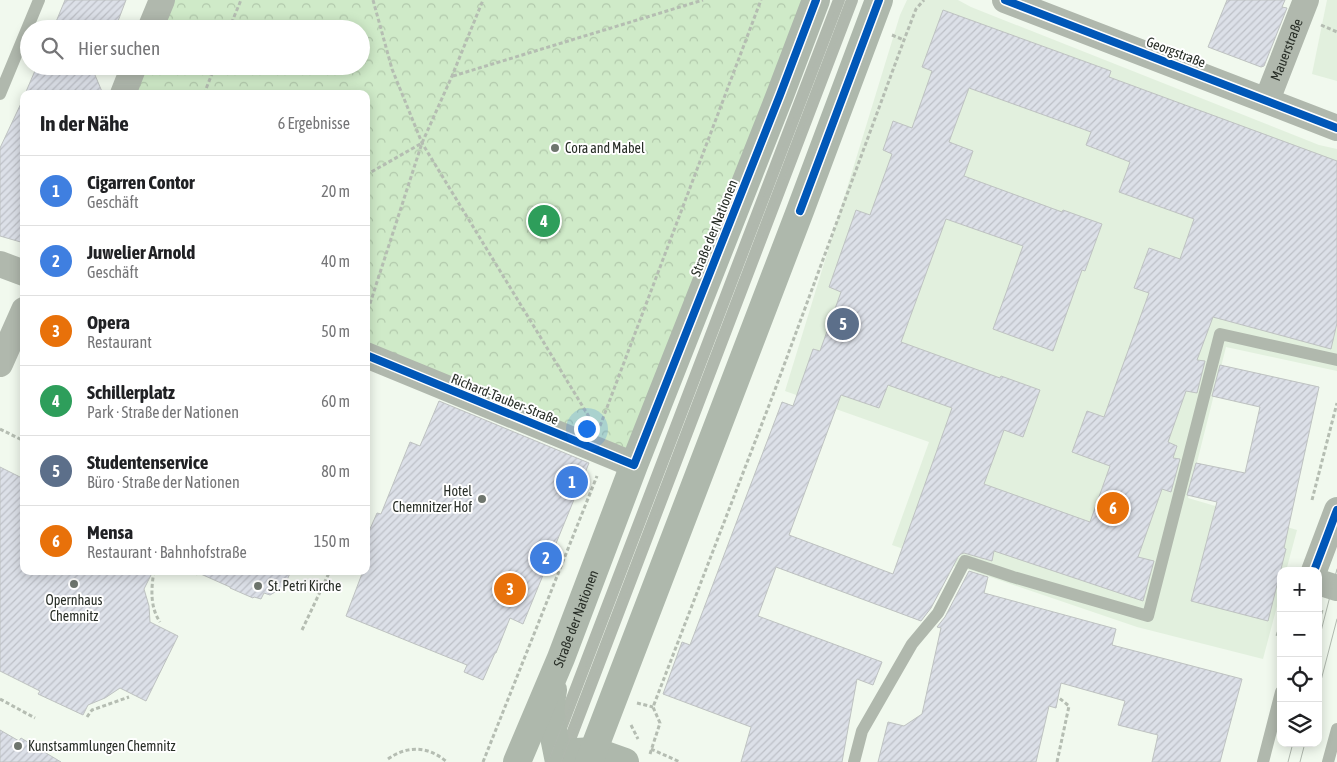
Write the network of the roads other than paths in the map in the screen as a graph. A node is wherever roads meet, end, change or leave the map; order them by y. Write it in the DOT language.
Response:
graph roads {
  1 [pos="39,0"];
  2 [pos="162,0"];
  3 [pos="816,0"];
  4 [pos="839,0"];
  5 [pos="852,0"];
  6 [pos="879,0"];
  7 [pos="1005,0"];
  8 [pos="1306,0"];
  9 [pos="31,20"];
  10 [pos="154,20"];
  11 [pos="20,46"];
  12 [pos="130,75"];
  13 [pos="125,90"];
  14 [pos="0,94"];
  15 [pos="1267,100"];
  16 [pos="1337,128"];
  17 [pos="743,191"];
  18 [pos="800,211"];
  19 [pos="755,220"];
  20 [pos="768,225"];
  21 [pos="0,264"];
  22 [pos="20,272"];
  23 [pos="20,319"];
  24 [pos="370,357"];
  25 [pos="1337,360"];
  26 [pos="0,364"];
  27 [pos="634,465"];
  28 [pos="1337,510"];
  29 [pos="1316,567"];
  30 [pos="1322,583"];
  31 [pos="1337,588"];
  32 [pos="556,671"];
  33 [pos="1278,702"];
  34 [pos="1337,729"];
  35 [pos="640,751"];
  36 [pos="561,757"];
  37 [pos="517,762"];
  38 [pos="854,762"];
  39 [pos="1263,762"];
  40 [pos="1328,762"];
  1 -- 9 [label="lane"];
  2 -- 10 [label="street"];
  3 -- 17 [label="main road, Straße der Nationen"];
  4 -- 19 [label="lane"];
  5 -- 20 [label="lane"];
  6 -- 18 [label="main road"];
  7 -- 15 [label="street, Georgstraße"];
  8 -- 15 [label="street, Mauerstraße"];
  11 -- 14 [label="lane"];
  12 -- 13 [label="street"];
  15 -- 16 [label="street, Georgstraße"];
  17 -- 19 [label="lane"];
  17 -- 27 [label="main road, Straße der Nationen"];
  18 -- 20 [label="lane"];
  18 -- 36 [label="main road"];
  19 -- 36 [label="lane"];
  20 -- 36 [label="lane"];
  21 -- 22 [label="street"];
  23 -- 26 [label="street"];
  24 -- 27 [label="street, Richard-Tauber-Straße"];
  25 -- 38 [label="lane"];
  27 -- 32 [label="main road, Straße der Nationen"];
  28 -- 29 [label="street"];
  30 -- 31 [label="street"];
  32 -- 36 [label="main road"];
  32 -- 37 [label="main road, Straße der Nationen"];
  33 -- 39 [label="lane"];
  34 -- 40 [label="lane"];
  35 -- 36 [label="main road"];
}
